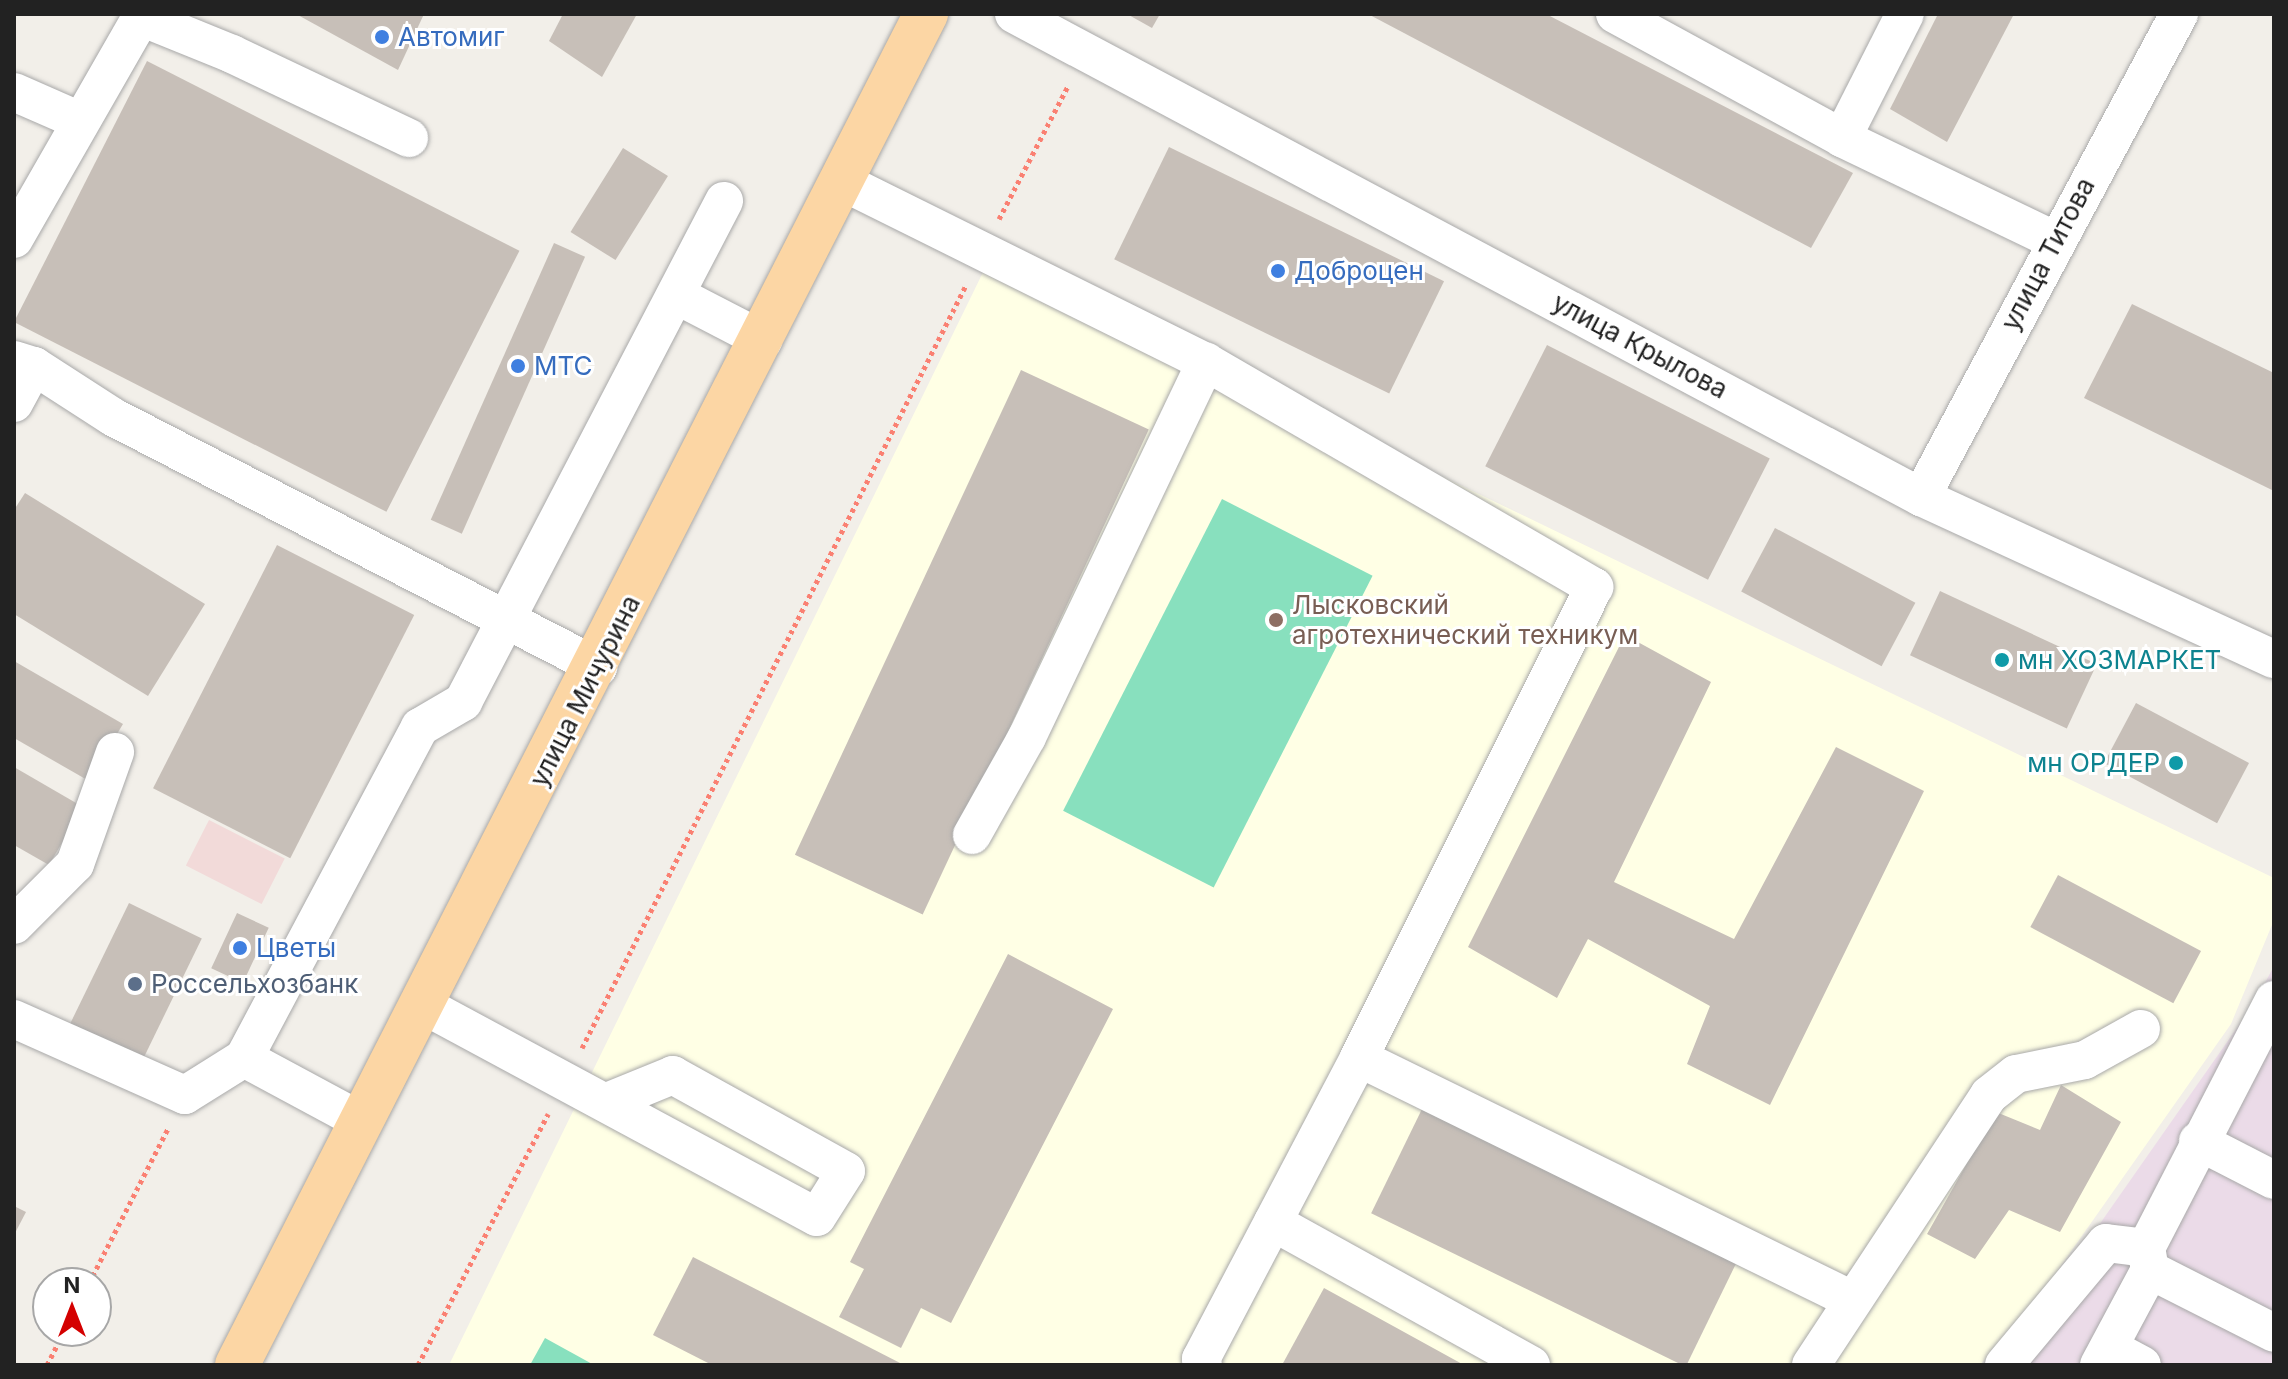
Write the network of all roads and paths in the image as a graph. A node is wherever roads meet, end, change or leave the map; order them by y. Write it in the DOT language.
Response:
graph roads {
  1 [pos="926,14"];
  2 [pos="1014,14"];
  3 [pos="1615,14"];
  4 [pos="1905,14"];
  5 [pos="2179,14"];
  6 [pos="1086,52"];
  7 [pos="14,92"];
  8 [pos="80,121"];
  9 [pos="409,138"];
  10 [pos="1842,138"];
  11 [pos="841,181"];
  12 [pos="724,201"];
  13 [pos="14,239"];
  14 [pos="2054,240"];
  15 [pos="982,252"];
  16 [pos="678,296"];
  17 [pos="763,340"];
  18 [pos="1206,362"];
  19 [pos="24,363"];
  20 [pos="14,403"];
  21 [pos="1921,497"];
  22 [pos="506,616"];
  23 [pos="2274,659"];
  24 [pos="598,667"];
  25 [pos="115,752"];
  26 [pos="972,835"];
  27 [pos="14,925"];
  28 [pos="423,1005"];
  29 [pos="2271,1017"];
  30 [pos="14,1019"];
  31 [pos="2141,1029"];
  32 [pos="244,1058"];
  33 [pos="1359,1058"];
  34 [pos="566,1078"];
  35 [pos="185,1095"];
  36 [pos="607,1102"];
  37 [pos="363,1122"];
  38 [pos="2198,1141"];
  39 [pos="2274,1180"];
  40 [pos="1273,1222"];
  41 [pos="2148,1259"];
  42 [pos="97,1267"];
  43 [pos="1850,1299"];
  44 [pos="2274,1333"];
  45 [pos="56,1347"];
  46 [pos="2117,1359"];
  47 [pos="47,1365"];
  48 [pos="237,1365"];
  49 [pos="418,1365"];
  50 [pos="1203,1365"];
  51 [pos="1531,1365"];
  52 [pos="1811,1365"];
  53 [pos="2004,1365"];
  1 -- 11 [label="main road, улица Мичурина"];
  2 -- 6 [label="street, улица Крылова"];
  3 -- 10 [label="street"];
  4 -- 10 [label="street"];
  5 -- 14 [label="street, улица Титова"];
  6 -- 15 [label="path"];
  6 -- 21 [label="street, улица Крылова"];
  7 -- 8 [label="street"];
  8 -- 9 [label="street"];
  8 -- 13 [label="street"];
  10 -- 14 [label="street"];
  11 -- 15 [label="street"];
  11 -- 17 [label="main road, улица Мичурина"];
  12 -- 16 [label="street"];
  14 -- 21 [label="street, улица Титова"];
  15 -- 18 [label="street"];
  15 -- 34 [label="path"];
  16 -- 17 [label="street"];
  16 -- 22 [label="street"];
  17 -- 24 [label="main road, улица Мичурина"];
  18 -- 26 [label="street"];
  18 -- 33 [label="street"];
  19 -- 20 [label="street"];
  19 -- 22 [label="street"];
  21 -- 23 [label="street, улица Крылова"];
  22 -- 24 [label="street"];
  22 -- 32 [label="street"];
  24 -- 28 [label="main road, улица Мичурина"];
  25 -- 27 [label="street"];
  28 -- 34 [label="street"];
  28 -- 37 [label="main road, улица Мичурина"];
  29 -- 38 [label="street"];
  30 -- 35 [label="street"];
  31 -- 43 [label="street"];
  32 -- 35 [label="street"];
  32 -- 37 [label="street"];
  33 -- 40 [label="street"];
  33 -- 43 [label="street"];
  34 -- 36 [label="street"];
  34 -- 49 [label="path"];
  35 -- 42 [label="path"];
  36 -- 36 [label="street"];
  37 -- 48 [label="main road, улица Мичурина"];
  38 -- 39 [label="street"];
  38 -- 41 [label="street"];
  40 -- 50 [label="street"];
  40 -- 51 [label="street"];
  41 -- 44 [label="street"];
  41 -- 46 [label="street"];
  41 -- 53 [label="street"];
  43 -- 52 [label="street"];
  45 -- 47 [label="path"];
}
